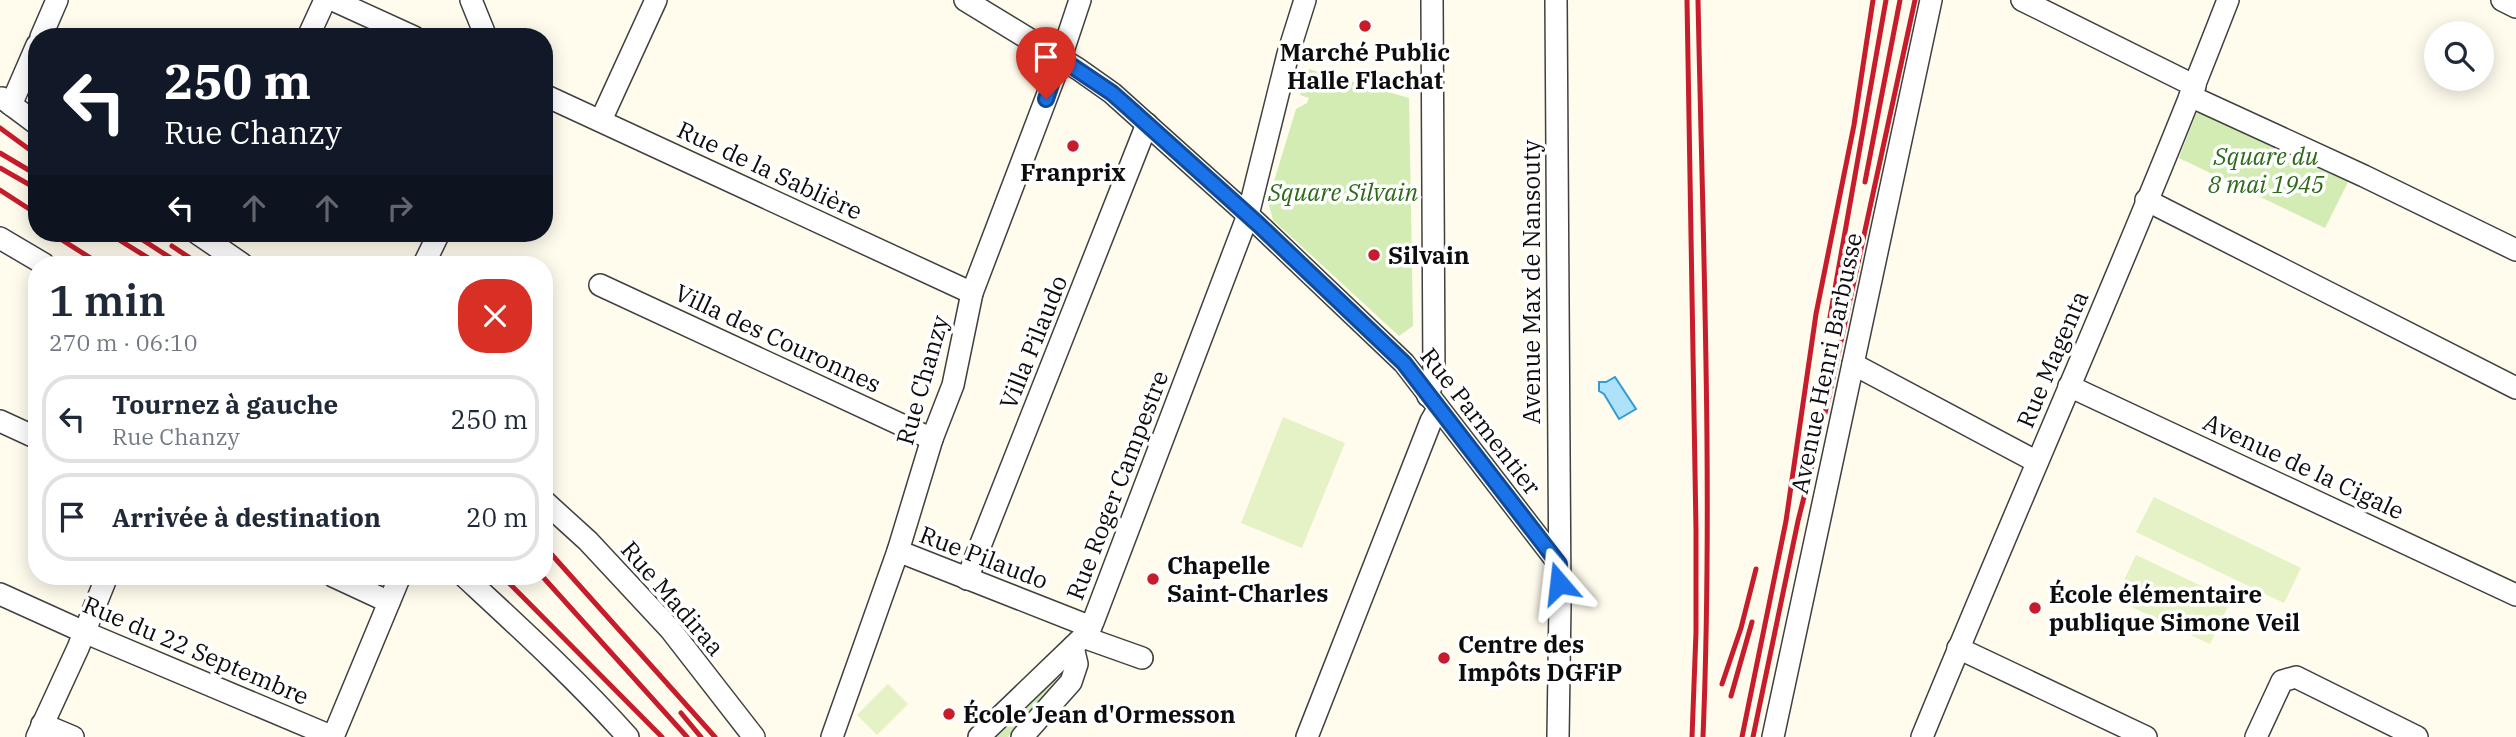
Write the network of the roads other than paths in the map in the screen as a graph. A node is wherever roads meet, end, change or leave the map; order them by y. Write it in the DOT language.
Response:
graph roads {
  1 [pos="57,0"];
  2 [pos="325,0"];
  3 [pos="333,0"];
  4 [pos="471,0"];
  5 [pos="656,0"];
  6 [pos="965,0"];
  7 [pos="1080,0"];
  8 [pos="1305,0"];
  9 [pos="1432,0"];
  10 [pos="1556,0"];
  11 [pos="1931,0"];
  12 [pos="2022,0"];
  13 [pos="2228,0"];
  14 [pos="2502,0"];
  15 [pos="2516,7"];
  16 [pos="45,28"];
  17 [pos="312,28"];
  18 [pos="394,28"];
  19 [pos="482,28"];
  20 [pos="1060,58"];
  21 [pos="28,61"];
  22 [pos="2192,91"];
  23 [pos="553,99"];
  24 [pos="5,101"];
  25 [pos="28,118"];
  26 [pos="601,120"];
  27 [pos="1147,124"];
  28 [pos="2146,200"];
  29 [pos="1248,215"];
  30 [pos="0,238"];
  31 [pos="215,242"];
  32 [pos="2516,250"];
  33 [pos="30,256"];
  34 [pos="232,256"];
  35 [pos="600,285"];
  36 [pos="972,293"];
  37 [pos="1853,364"];
  38 [pos="2069,386"];
  39 [pos="2516,388"];
  40 [pos="1433,403"];
  41 [pos="0,421"];
  42 [pos="28,434"];
  43 [pos="932,439"];
  44 [pos="2037,462"];
  45 [pos="553,509"];
  46 [pos="898,551"];
  47 [pos="1559,564"];
  48 [pos="967,579"];
  49 [pos="103,585"];
  50 [pos="352,585"];
  51 [pos="396,585"];
  52 [pos="474,585"];
  53 [pos="0,594"];
  54 [pos="2516,594"];
  55 [pos="388,602"];
  56 [pos="84,632"];
  57 [pos="1082,637"];
  58 [pos="1958,648"];
  59 [pos="1142,658"];
  60 [pos="40,730"];
  61 [pos="74,737"];
  62 [pos="333,737"];
  63 [pos="628,737"];
  64 [pos="754,737"];
  65 [pos="832,737"];
  66 [pos="979,737"];
  67 [pos="1022,737"];
  68 [pos="1307,737"];
  69 [pos="1558,737"];
  70 [pos="1773,737"];
  71 [pos="1923,737"];
  72 [pos="2146,737"];
  73 [pos="2256,737"];
  74 [pos="2417,737"];
  1 -- 16 [label="street"];
  2 -- 17 [label="street"];
  3 -- 18 [label="street"];
  4 -- 19 [label="street"];
  5 -- 26 [label="street"];
  6 -- 20 [label="street, Rue Parmentier"];
  7 -- 20 [label="street, Rue Chanzy"];
  8 -- 29 [label="street, Rue Roger Campestre"];
  9 -- 40 [label="street"];
  10 -- 47 [label="street, Avenue Max de Nansouty"];
  11 -- 37 [label="street, Avenue Henri Barbusse"];
  12 -- 22 [label="street"];
  13 -- 22 [label="street, Rue Magenta"];
  14 -- 15 [label="street"];
  20 -- 27 [label="street, Rue Parmentier"];
  20 -- 36 [label="street, Rue Chanzy"];
  21 -- 24 [label="street"];
  22 -- 28 [label="street, Rue Magenta"];
  22 -- 32 [label="street"];
  23 -- 26 [label="street, Rue de la Sablière"];
  24 -- 25 [label="street"];
  26 -- 36 [label="street, Rue de la Sablière"];
  27 -- 29 [label="street, Rue Parmentier"];
  27 -- 48 [label="street, Villa Pilaudo"];
  28 -- 38 [label="street, Rue Magenta"];
  28 -- 39 [label="street"];
  29 -- 40 [label="street, Rue Parmentier"];
  29 -- 57 [label="street, Rue Roger Campestre"];
  30 -- 33 [label="street"];
  31 -- 34 [label="street"];
  35 -- 43 [label="street, Villa des Couronnes"];
  36 -- 43 [label="street, Rue Chanzy"];
  37 -- 44 [label="street"];
  37 -- 70 [label="street, Avenue Henri Barbusse"];
  38 -- 44 [label="street, Rue Magenta"];
  38 -- 54 [label="street, Avenue de la Cigale"];
  40 -- 47 [label="street, Rue Parmentier"];
  40 -- 68 [label="street"];
  41 -- 42 [label="street"];
  43 -- 46 [label="street, Rue Chanzy"];
  44 -- 58 [label="street, Rue Magenta"];
  45 -- 64 [label="street, Rue Madiraa"];
  46 -- 48 [label="street, Rue Pilaudo"];
  46 -- 65 [label="street, Rue Chanzy"];
  47 -- 69 [label="street, Avenue Max de Nansouty"];
  48 -- 57 [label="street, Rue Pilaudo"];
  49 -- 56 [label="street"];
  50 -- 55 [label="street"];
  51 -- 55 [label="street"];
  52 -- 63 [label="street"];
  53 -- 56 [label="street, Rue du 22 Septembre"];
  55 -- 62 [label="street"];
  56 -- 60 [label="street"];
  56 -- 62 [label="street, Rue du 22 Septembre"];
  57 -- 59 [label="street, Rue Pilaudo"];
  57 -- 66 [label="street, Rue Roger Campestre"];
  57 -- 67 [label="street"];
  58 -- 71 [label="street, Rue Magenta"];
  58 -- 72 [label="street"];
  60 -- 61 [label="street"];
  73 -- 74 [label="street"];
}
